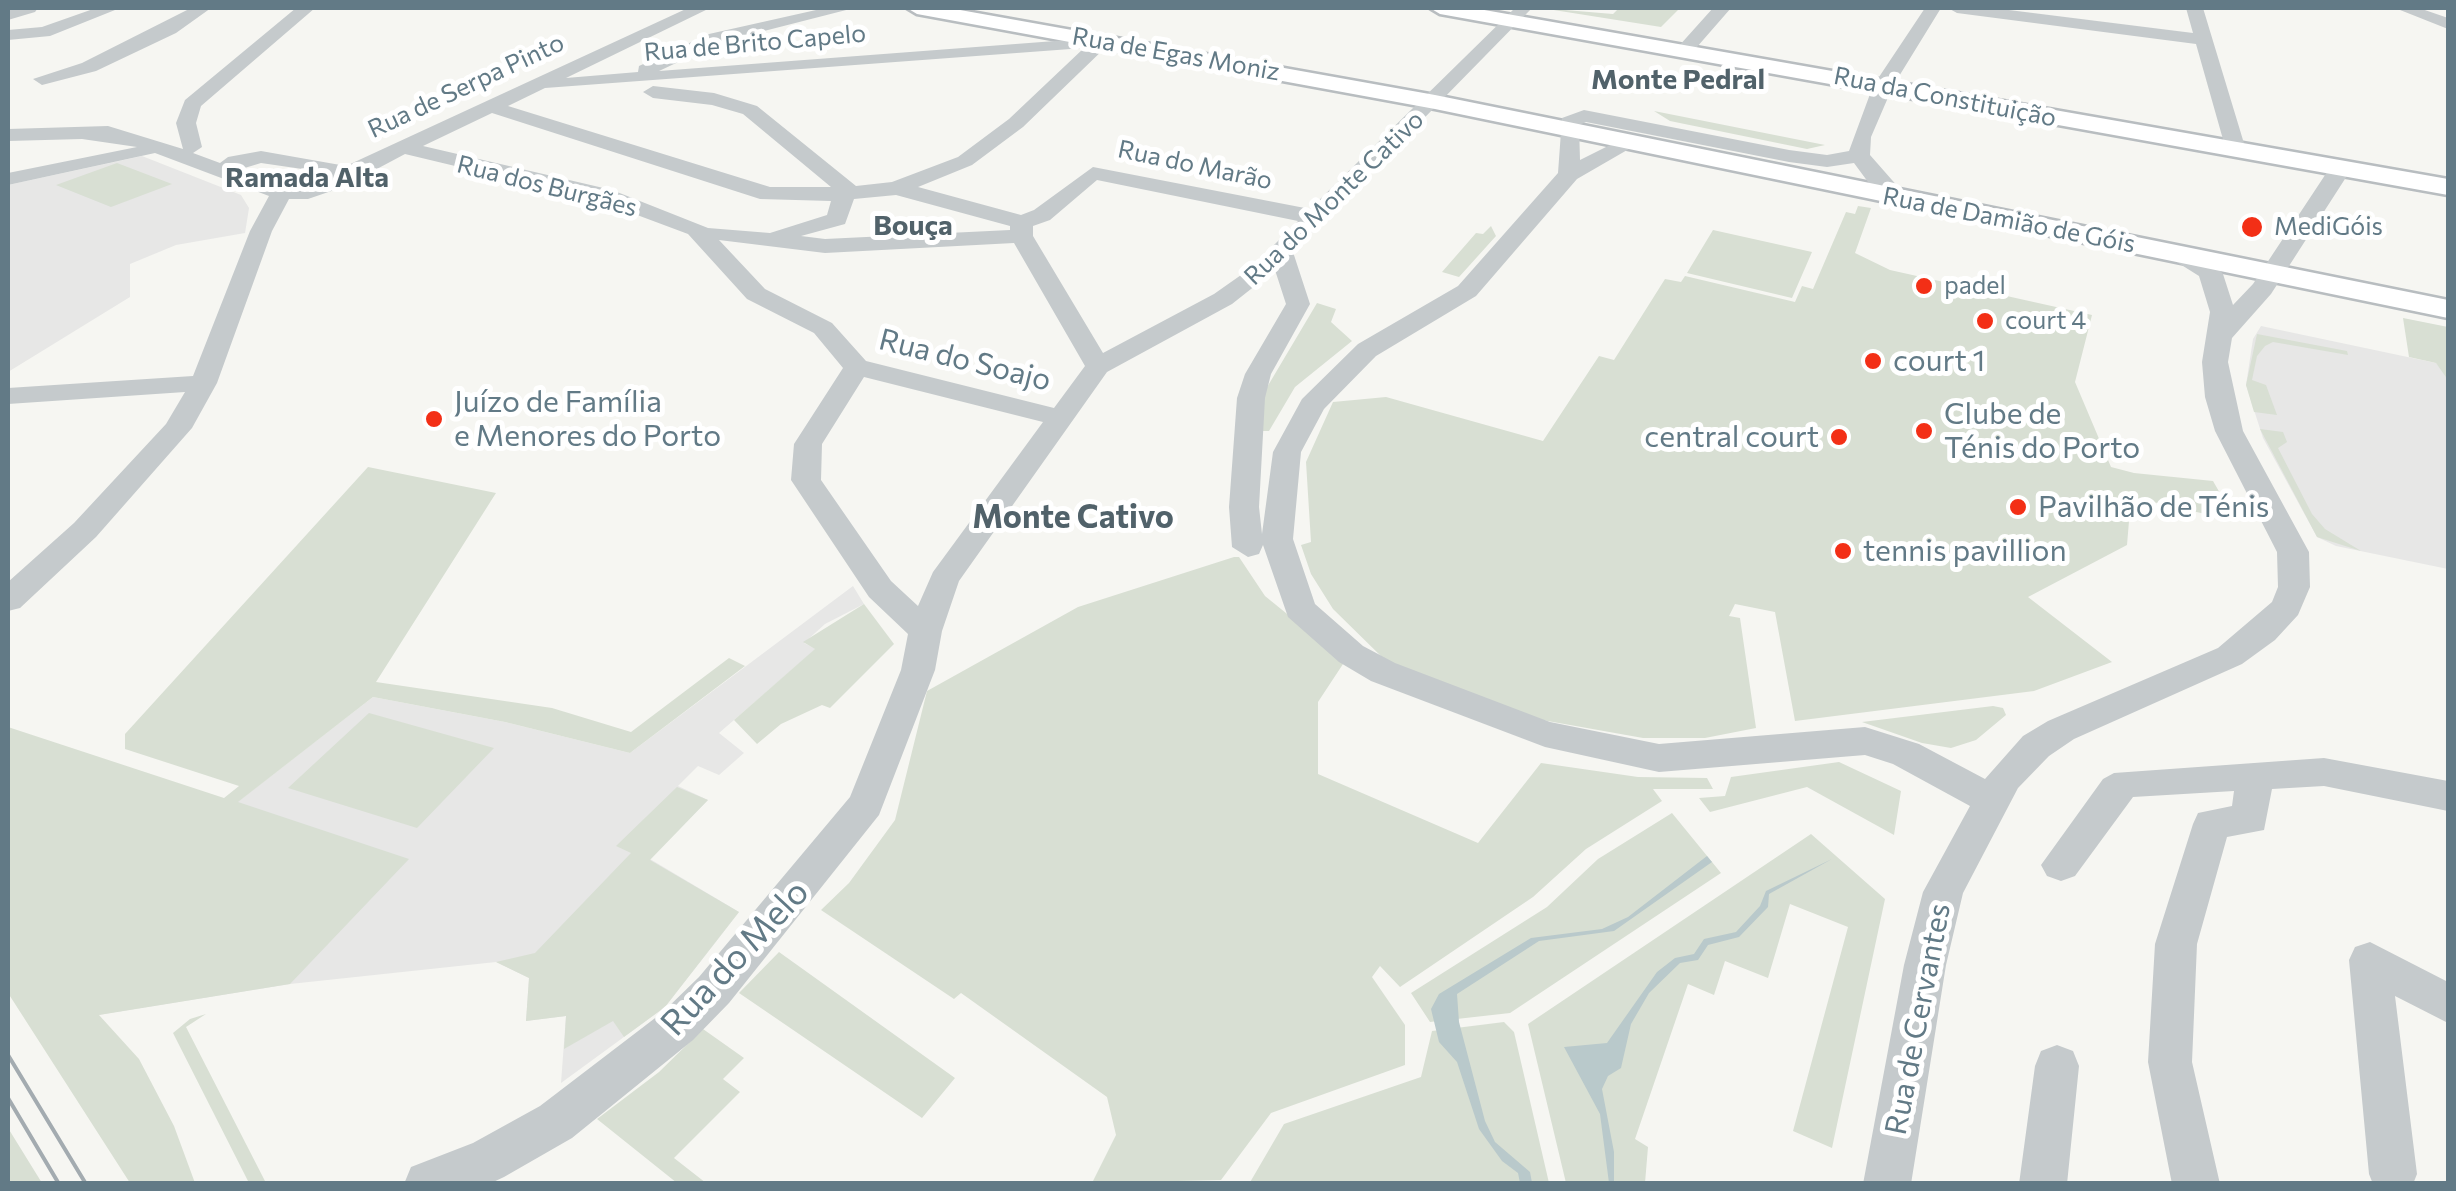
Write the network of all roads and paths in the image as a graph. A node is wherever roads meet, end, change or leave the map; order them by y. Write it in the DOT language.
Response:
graph roads {
  1 [pos="28,8"];
  2 [pos="111,8"];
  3 [pos="202,8"];
  4 [pos="306,8"];
  5 [pos="701,8"];
  6 [pos="845,8"];
  7 [pos="917,8"];
  8 [pos="1440,8"];
  9 [pos="1722,8"];
  10 [pos="1933,8"];
  11 [pos="1957,8"];
  12 [pos="2195,8"];
  13 [pos="2404,8"];
  14 [pos="1518,14"];
  15 [pos="8,15"];
  16 [pos="683,16"];
  17 [pos="2448,24"];
  18 [pos="743,32"];
  19 [pos="8,35"];
  20 [pos="2206,40"];
  21 [pos="1102,41"];
  22 [pos="1684,51"];
  23 [pos="641,78"];
  24 [pos="42,79"];
  25 [pos="617,80"];
  26 [pos="532,86"];
  27 [pos="1883,86"];
  28 [pos="1434,102"];
  29 [pos="489,106"];
  30 [pos="1569,129"];
  31 [pos="8,134"];
  32 [pos="87,134"];
  33 [pos="1631,142"];
  34 [pos="192,147"];
  35 [pos="400,147"];
  36 [pos="2236,150"];
  37 [pos="166,151"];
  38 [pos="1859,156"];
  39 [pos="228,167"];
  40 [pos="2341,168"];
  41 [pos="332,174"];
  42 [pos="1569,174"];
  43 [pos="8,179"];
  44 [pos="896,188"];
  45 [pos="2448,188"];
  46 [pos="281,193"];
  47 [pos="848,193"];
  48 [pos="1890,196"];
  49 [pos="1314,217"];
  50 [pos="1021,229"];
  51 [pos="706,236"];
  52 [pos="767,241"];
  53 [pos="1282,253"];
  54 [pos="2176,254"];
  55 [pos="2270,273"];
  56 [pos="2448,310"];
  57 [pos="2221,334"];
  58 [pos="1098,366"];
  59 [pos="856,368"];
  60 [pos="204,384"];
  61 [pos="8,396"];
  62 [pos="1058,417"];
  63 [pos="1246,450"];
  64 [pos="1287,452"];
  65 [pos="1248,548"];
  66 [pos="8,600"];
  67 [pos="924,632"];
  68 [pos="2254,776"];
  69 [pos="2448,796"];
  70 [pos="1991,800"];
  71 [pos="2061,865"];
  72 [pos="2448,1004"];
  73 [pos="2057,1066"];
  74 [pos="2393,1174"];
  75 [pos="428,1184"];
  76 [pos="1887,1184"];
  77 [pos="2043,1184"];
  78 [pos="2196,1184"];
  1 -- 15 [label="street"];
  2 -- 19 [label="street"];
  3 -- 24 [label="street"];
  4 -- 34 [label="street"];
  5 -- 16 [label="street, Rua de Serpa Pinto"];
  6 -- 18 [label="street"];
  7 -- 21 [label="main road, Rua de Egas Moniz"];
  8 -- 14 [label="main road, Rua da Constituição"];
  9 -- 22 [label="street"];
  10 -- 27 [label="street"];
  11 -- 20 [label="street"];
  12 -- 20 [label="street"];
  13 -- 17 [label="street"];
  14 -- 22 [label="main road, Rua da Constituição"];
  14 -- 28 [label="street, Rua do Monte Cativo"];
  16 -- 18 [label="street"];
  16 -- 26 [label="street, Rua de Serpa Pinto"];
  18 -- 23 [label="street"];
  20 -- 36 [label="street"];
  21 -- 23 [label="street, Rua de Brito Capelo"];
  21 -- 28 [label="main road, Rua de Egas Moniz"];
  21 -- 44 [label="street"];
  22 -- 27 [label="main road, Rua da Constituição"];
  23 -- 25 [label="street, Rua de Brito Capelo"];
  25 -- 26 [label="street, Rua de Brito Capelo"];
  25 -- 47 [label="street"];
  26 -- 29 [label="street, Rua de Serpa Pinto"];
  27 -- 36 [label="main road, Rua da Constituição"];
  27 -- 38 [label="street"];
  28 -- 30 [label="main road, Rua de Damião de Góis"];
  28 -- 49 [label="street, Rua do Monte Cativo"];
  29 -- 35 [label="street, Rua de Serpa Pinto"];
  29 -- 47 [label="street"];
  30 -- 33 [label="main road, Rua de Damião de Góis"];
  30 -- 38 [label="street, Rua de Damião de Góis"];
  30 -- 42 [label="street"];
  31 -- 32 [label="street"];
  32 -- 34 [label="street"];
  32 -- 37 [label="street"];
  33 -- 42 [label="street"];
  33 -- 48 [label="main road, Rua de Damião de Góis"];
  34 -- 39 [label="street"];
  35 -- 41 [label="street, Rua de Serpa Pinto"];
  35 -- 51 [label="street, Rua dos Burgães"];
  36 -- 40 [label="main road, Rua da Constituição"];
  37 -- 39 [label="street"];
  37 -- 43 [label="street"];
  38 -- 48 [label="street"];
  39 -- 41 [label="street"];
  39 -- 46 [label="street"];
  40 -- 45 [label="main road, Rua da Constituição"];
  40 -- 55 [label="street"];
  41 -- 46 [label="street, Rua de Serpa Pinto"];
  42 -- 64 [label="street"];
  44 -- 47 [label="street"];
  44 -- 50 [label="street"];
  46 -- 60 [label="street"];
  47 -- 52 [label="street"];
  48 -- 54 [label="main road, Rua de Damião de Góis"];
  49 -- 50 [label="street, Rua do Marão"];
  49 -- 53 [label="street, Rua do Monte Cativo"];
  50 -- 52 [label="street"];
  50 -- 58 [label="street"];
  51 -- 52 [label="street"];
  51 -- 59 [label="street, Rua dos Burgães"];
  53 -- 58 [label="street, Rua do Monte Cativo"];
  53 -- 63 [label="street"];
  54 -- 55 [label="main road, Rua de Damião de Góis"];
  54 -- 57 [label="street, Rua de Cervantes"];
  55 -- 56 [label="main road, Rua de Damião de Góis"];
  55 -- 57 [label="street"];
  57 -- 70 [label="street, Rua de Cervantes"];
  58 -- 62 [label="street, Rua do Monte Cativo"];
  59 -- 62 [label="street, Rua do Soajo"];
  59 -- 67 [label="street"];
  60 -- 61 [label="street"];
  60 -- 66 [label="street"];
  62 -- 67 [label="street, Rua do Monte Cativo"];
  63 -- 64 [label="street"];
  63 -- 65 [label="street"];
  64 -- 70 [label="street"];
  67 -- 75 [label="street, Rua do Melo"];
  68 -- 69 [label="street"];
  68 -- 71 [label="street"];
  68 -- 78 [label="street"];
  70 -- 76 [label="street, Rua de Cervantes"];
  72 -- 74 [label="street"];
  73 -- 77 [label="street"];
}
